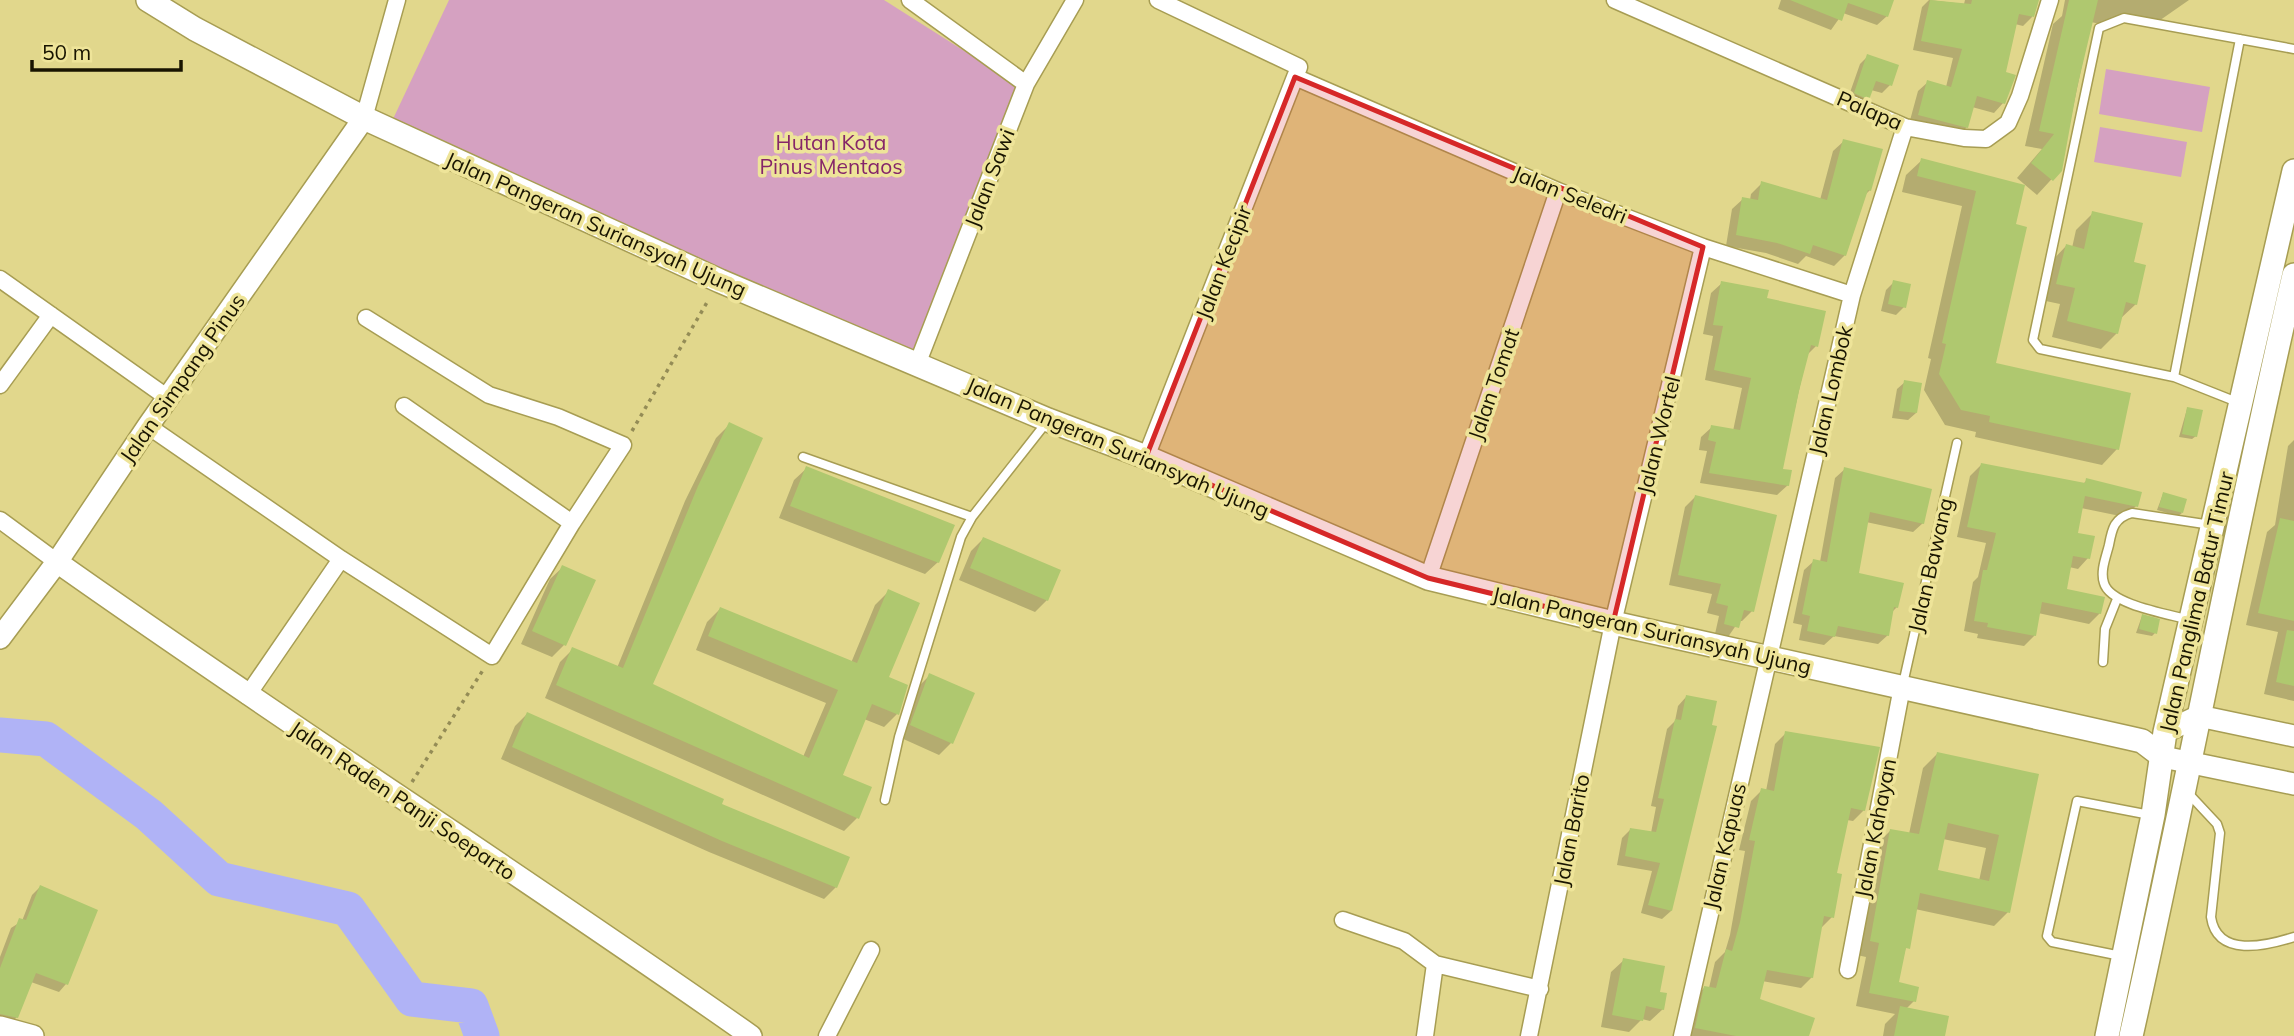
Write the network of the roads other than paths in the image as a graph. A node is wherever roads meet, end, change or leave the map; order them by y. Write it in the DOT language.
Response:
graph roads {
  1 [pos="148,0"];
  2 [pos="397,0"];
  3 [pos="910,0"];
  4 [pos="1075,0"];
  5 [pos="1157,0"];
  6 [pos="1615,0"];
  7 [pos="2050,0"];
  8 [pos="2240,39"];
  9 [pos="2294,50"];
  10 [pos="1297,72"];
  11 [pos="1026,83"];
  12 [pos="364,118"];
  13 [pos="1905,127"];
  14 [pos="2294,170"];
  15 [pos="1558,191"];
  16 [pos="1703,247"];
  17 [pos="2294,275"];
  18 [pos="0,279"];
  19 [pos="1852,295"];
  20 [pos="51,315"];
  21 [pos="366,318"];
  22 [pos="918,362"];
  23 [pos="2174,377"];
  24 [pos="0,385"];
  25 [pos="168,398"];
  26 [pos="404,406"];
  27 [pos="2252,406"];
  28 [pos="1048,420"];
  29 [pos="148,426"];
  30 [pos="1957,443"];
  31 [pos="803,457"];
  32 [pos="1146,457"];
  33 [pos="2234,488"];
  34 [pos="972,517"];
  35 [pos="0,520"];
  36 [pos="572,523"];
  37 [pos="2214,526"];
  38 [pos="341,559"];
  39 [pos="57,562"];
  40 [pos="1428,578"];
  41 [pos="2117,599"];
  42 [pos="2192,621"];
  43 [pos="1613,623"];
  44 [pos="0,638"];
  45 [pos="1767,657"];
  46 [pos="2102,662"];
  47 [pos="1902,687"];
  48 [pos="247,696"];
  49 [pos="2199,716"];
  50 [pos="2165,732"];
  51 [pos="2294,736"];
  52 [pos="2142,741"];
  53 [pos="2163,757"];
  54 [pos="2189,762"];
  55 [pos="2294,784"];
  56 [pos="2184,788"];
  57 [pos="885,800"];
  58 [pos="2153,815"];
  59 [pos="2143,861"];
  60 [pos="2169,866"];
  61 [pos="1343,920"];
  62 [pos="2294,937"];
  63 [pos="871,950"];
  64 [pos="2124,956"];
  65 [pos="1435,964"];
  66 [pos="1848,970"];
  67 [pos="1539,989"];
  68 [pos="0,1027"];
  69 [pos="33,1036"];
  70 [pos="751,1036"];
  71 [pos="827,1036"];
  72 [pos="1425,1036"];
  73 [pos="1528,1036"];
  74 [pos="1682,1036"];
  75 [pos="2107,1036"];
  76 [pos="2131,1036"];
  1 -- 12 [label="main road, Jalan Pangeran Suriansyah Ujung"];
  2 -- 12 [label="street"];
  3 -- 11 [label="street"];
  4 -- 11 [label="street, Jalan Sawi"];
  5 -- 10 [label="street, Jalan Seledri"];
  6 -- 13 [label="street, Palapa"];
  7 -- 13 [label="street, Palapa"];
  8 -- 9 [label="lane"];
  8 -- 23 [label="lane"];
  8 -- 23 [label="lane"];
  10 -- 15 [label="street, Jalan Seledri"];
  10 -- 32 [label="street, Jalan Kecipir"];
  11 -- 22 [label="street, Jalan Sawi"];
  12 -- 22 [label="main road, Jalan Pangeran Suriansyah Ujung"];
  12 -- 25 [label="street, Jalan Simpang Pinus"];
  13 -- 19 [label="street, Jalan Lombok"];
  14 -- 27 [label="main road, Jalan Panglima Batur Timur"];
  15 -- 16 [label="street, Jalan Seledri"];
  15 -- 40 [label="street, Jalan Tomat"];
  16 -- 19 [label="street, Jalan Seledri"];
  16 -- 43 [label="street, Jalan Wortel"];
  17 -- 27 [label="main road, Jalan Panglima Batur Timur"];
  18 -- 20 [label="street"];
  19 -- 45 [label="street, Jalan Lombok"];
  20 -- 24 [label="street"];
  20 -- 25 [label="street"];
  21 -- 36 [label="street"];
  22 -- 28 [label="main road, Jalan Pangeran Suriansyah Ujung"];
  23 -- 27 [label="lane"];
  25 -- 29 [label="street, Jalan Simpang Pinus"];
  26 -- 36 [label="street"];
  27 -- 33 [label="main road, Jalan Panglima Batur Timur"];
  28 -- 32 [label="main road, Jalan Pangeran Suriansyah Ujung"];
  28 -- 34 [label="lane"];
  29 -- 38 [label="street"];
  29 -- 39 [label="street, Jalan Simpang Pinus"];
  30 -- 47 [label="lane, Jalan Bawang"];
  31 -- 34 [label="lane"];
  32 -- 40 [label="main road, Jalan Pangeran Suriansyah Ujung"];
  33 -- 37 [label="main road, Jalan Panglima Batur Timur"];
  33 -- 49 [label="main road, Jalan Panglima Batur Timur"];
  34 -- 57 [label="lane"];
  35 -- 39 [label="street"];
  36 -- 38 [label="street"];
  37 -- 41 [label="lane"];
  37 -- 42 [label="main road, Jalan Panglima Batur Timur"];
  38 -- 48 [label="street"];
  39 -- 44 [label="street, Jalan Simpang Pinus"];
  39 -- 48 [label="street, Jalan Raden Panji Soeparto"];
  40 -- 43 [label="main road, Jalan Pangeran Suriansyah Ujung"];
  41 -- 42 [label="lane"];
  41 -- 46 [label="lane"];
  42 -- 50 [label="main road, Jalan Panglima Batur Timur"];
  43 -- 45 [label="main road, Jalan Pangeran Suriansyah Ujung"];
  43 -- 67 [label="street, Jalan Barito"];
  45 -- 47 [label="main road, Jalan Pangeran Suriansyah Ujung"];
  45 -- 74 [label="street, Jalan Kapuas"];
  47 -- 52 [label="main road, Jalan Pangeran Suriansyah Ujung"];
  47 -- 66 [label="street, Jalan Kahayan"];
  48 -- 70 [label="street, Jalan Raden Panji Soeparto"];
  49 -- 50 [label="street"];
  49 -- 51 [label="street"];
  49 -- 54 [label="main road, Jalan Panglima Batur Timur"];
  50 -- 52 [label="main road"];
  50 -- 53 [label="main road, Jalan Panglima Batur Timur"];
  52 -- 53 [label="main road, Jalan Pangeran Suriansyah Ujung"];
  53 -- 54 [label="street"];
  53 -- 58 [label="main road, Jalan Panglima Batur Timur"];
  54 -- 55 [label="street"];
  54 -- 56 [label="main road, Jalan Panglima Batur Timur"];
  56 -- 60 [label="main road, Jalan Panglima Batur Timur"];
  56 -- 62 [label="lane"];
  58 -- 59 [label="main road, Jalan Panglima Batur Timur"];
  58 -- 64 [label="lane"];
  59 -- 60 [label="main road"];
  59 -- 64 [label="main road, Jalan Panglima Batur Timur"];
  60 -- 76 [label="main road, Jalan Panglima Batur Timur"];
  61 -- 65 [label="street"];
  63 -- 71 [label="street"];
  64 -- 75 [label="main road, Jalan Panglima Batur Timur"];
  65 -- 67 [label="street"];
  65 -- 72 [label="street"];
  67 -- 73 [label="street, Jalan Barito"];
  68 -- 69 [label="street"];
}
